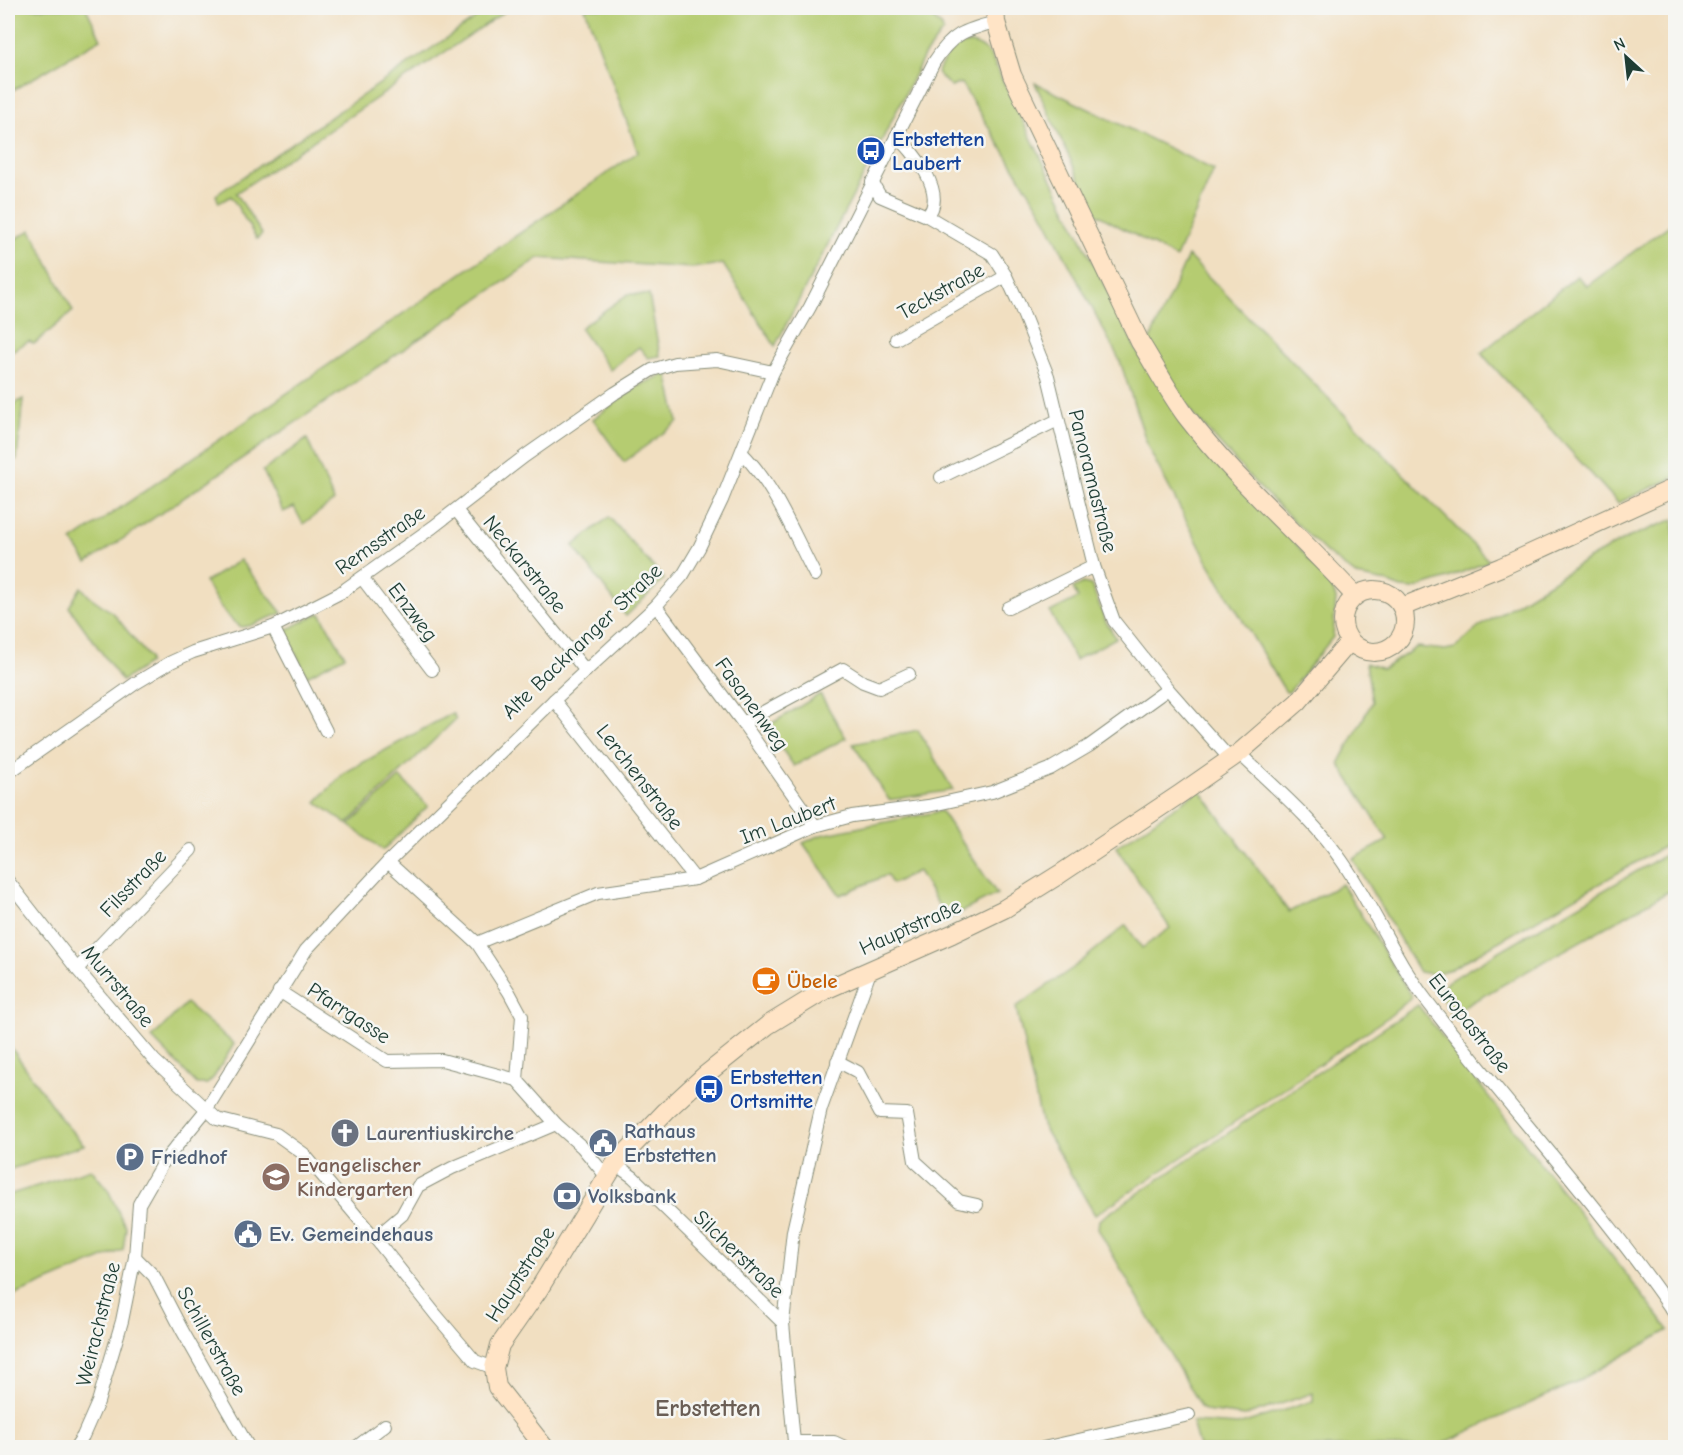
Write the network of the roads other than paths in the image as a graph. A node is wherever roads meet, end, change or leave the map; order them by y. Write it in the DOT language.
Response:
graph roads {
  1 [pos="995,15"];
  2 [pos="896,136"];
  3 [pos="872,182"];
  4 [pos="927,216"];
  5 [pos="1006,276"];
  6 [pos="896,339"];
  7 [pos="773,372"];
  8 [pos="1058,420"];
  9 [pos="742,453"];
  10 [pos="941,477"];
  11 [pos="1676,487"];
  12 [pos="456,510"];
  13 [pos="1094,566"];
  14 [pos="815,575"];
  15 [pos="362,578"];
  16 [pos="1355,596"];
  17 [pos="656,606"];
  18 [pos="1402,607"];
  19 [pos="1008,608"];
  20 [pos="273,627"];
  21 [pos="1350,642"];
  22 [pos="432,670"];
  23 [pos="586,671"];
  24 [pos="909,674"];
  25 [pos="1168,689"];
  26 [pos="554,700"];
  27 [pos="743,723"];
  28 [pos="326,730"];
  29 [pos="1234,756"];
  30 [pos="8,773"];
  31 [pos="815,826"];
  32 [pos="191,850"];
  33 [pos="388,862"];
  34 [pos="695,879"];
  35 [pos="8,881"];
  36 [pos="477,943"];
  37 [pos="77,969"];
  38 [pos="870,969"];
  39 [pos="279,991"];
  40 [pos="837,1061"];
  41 [pos="517,1080"];
  42 [pos="206,1110"];
  43 [pos="556,1124"];
  44 [pos="610,1170"];
  45 [pos="139,1204"];
  46 [pos="977,1204"];
  47 [pos="375,1238"];
  48 [pos="135,1257"];
  49 [pos="1676,1316"];
  50 [pos="783,1323"];
  51 [pos="494,1368"];
  52 [pos="1189,1415"];
  53 [pos="385,1425"];
  54 [pos="86,1442"];
  55 [pos="793,1445"];
  56 [pos="75,1448"];
  57 [pos="249,1448"];
  58 [pos="356,1448"];
  59 [pos="545,1448"];
  60 [pos="847,1448"];
  61 [pos="1043,1448"];
  1 -- 2 [label="street, Alte Backnanger Straße"];
  1 -- 16 [label="street"];
  2 -- 3 [label="street, Alte Backnanger Straße"];
  2 -- 4 [label="street"];
  3 -- 4 [label="street, Panoramastraße"];
  3 -- 7 [label="street, Alte Backnanger Straße"];
  4 -- 5 [label="street, Panoramastraße"];
  5 -- 6 [label="street, Teckstraße"];
  5 -- 8 [label="street, Panoramastraße"];
  7 -- 9 [label="street, Alte Backnanger Straße"];
  7 -- 12 [label="street, Remsstraße"];
  8 -- 10 [label="street"];
  8 -- 13 [label="street, Panoramastraße"];
  9 -- 14 [label="street"];
  9 -- 17 [label="street, Alte Backnanger Straße"];
  11 -- 18 [label="street"];
  12 -- 15 [label="street, Remsstraße"];
  12 -- 23 [label="street, Neckarstraße"];
  13 -- 19 [label="street"];
  13 -- 25 [label="street, Panoramastraße"];
  15 -- 20 [label="street, Remsstraße"];
  15 -- 22 [label="street, Enzweg"];
  16 -- 18 [label="street"];
  16 -- 21 [label="street"];
  17 -- 23 [label="street, Alte Backnanger Straße"];
  17 -- 27 [label="street, Fasanenweg"];
  18 -- 21 [label="street"];
  20 -- 28 [label="street"];
  20 -- 30 [label="street, Remsstraße"];
  21 -- 29 [label="street, Hauptstraße"];
  23 -- 26 [label="street, Alte Backnanger Straße"];
  24 -- 27 [label="street"];
  25 -- 29 [label="street, Panoramastraße"];
  25 -- 31 [label="street, Im Laubert"];
  26 -- 33 [label="street, Alte Backnanger Straße"];
  26 -- 34 [label="street, Lerchenstraße"];
  27 -- 31 [label="street, Fasanenweg"];
  29 -- 38 [label="street, Hauptstraße"];
  29 -- 49 [label="street, Europastraße"];
  31 -- 34 [label="street, Im Laubert"];
  32 -- 37 [label="street, Filsstraße"];
  33 -- 36 [label="street"];
  33 -- 39 [label="street, Alte Backnanger Straße"];
  34 -- 36 [label="street, Im Laubert"];
  35 -- 37 [label="street, Murrstraße"];
  36 -- 41 [label="street"];
  37 -- 42 [label="street, Murrstraße"];
  38 -- 40 [label="street"];
  38 -- 44 [label="street, Hauptstraße"];
  39 -- 41 [label="street, Pfarrgasse"];
  39 -- 42 [label="street, Alte Backnanger Straße"];
  40 -- 46 [label="street"];
  40 -- 50 [label="street"];
  41 -- 43 [label="street"];
  42 -- 45 [label="street, Alte Backnanger Straße"];
  42 -- 47 [label="street, Murrstraße"];
  43 -- 44 [label="street"];
  43 -- 47 [label="street"];
  44 -- 50 [label="street, Silcherstraße"];
  44 -- 51 [label="street, Hauptstraße"];
  45 -- 48 [label="street, Weirachstraße"];
  47 -- 51 [label="street, Murrstraße"];
  48 -- 54 [label="street, Weirachstraße"];
  48 -- 57 [label="street, Schillerstraße"];
  50 -- 55 [label="street"];
  51 -- 59 [label="street"];
  52 -- 61 [label="street"];
  53 -- 58 [label="street"];
  54 -- 56 [label="street, Weirachstraße"];
  55 -- 60 [label="street"];
}
